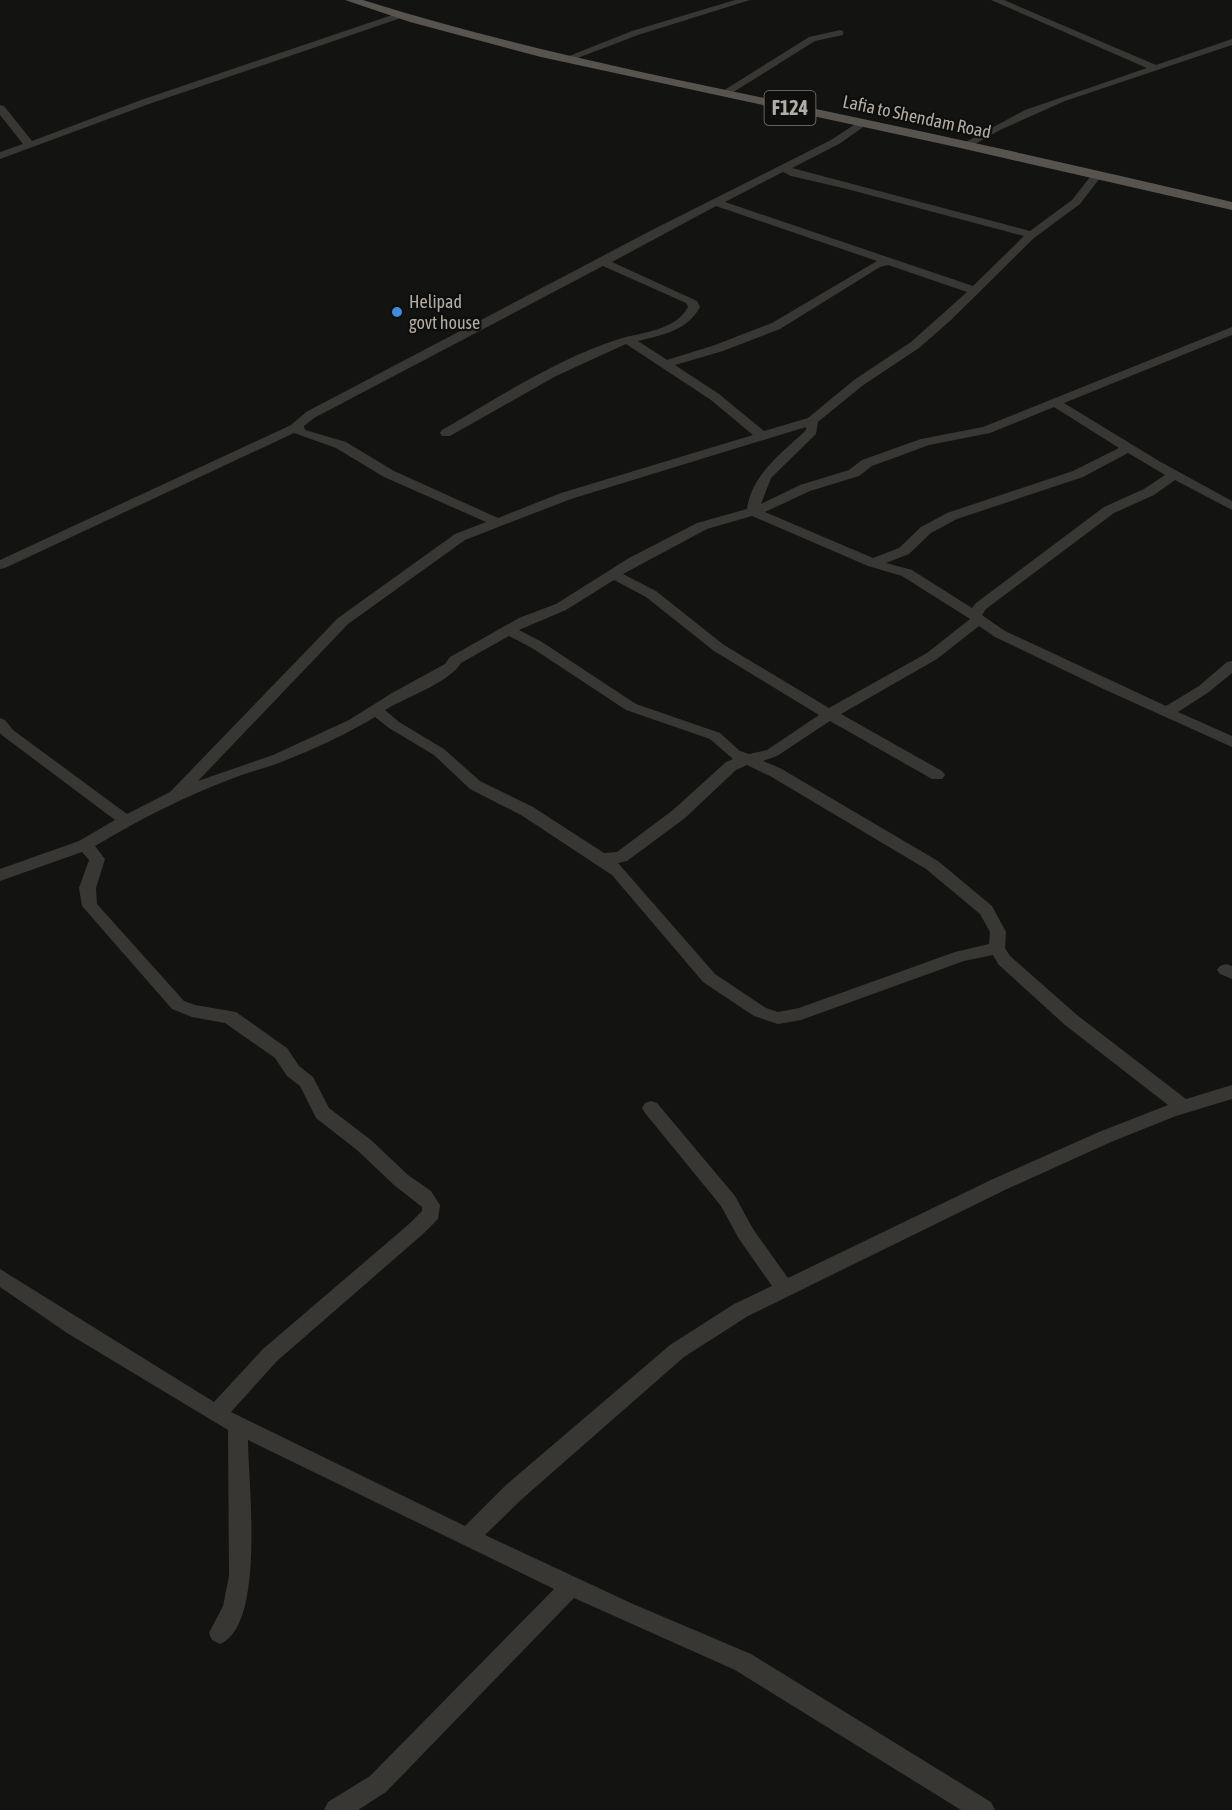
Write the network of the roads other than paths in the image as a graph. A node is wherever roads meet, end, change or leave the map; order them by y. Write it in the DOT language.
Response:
graph roads {
  1 [pos="351,0"];
  2 [pos="745,0"];
  3 [pos="996,0"];
  4 [pos="398,16"];
  5 [pos="840,33"];
  6 [pos="1232,42"];
  7 [pos="564,60"];
  8 [pos="1154,68"];
  9 [pos="723,94"];
  10 [pos="0,108"];
  11 [pos="864,123"];
  12 [pos="30,145"];
  13 [pos="966,146"];
  14 [pos="0,156"];
  15 [pos="782,167"];
  16 [pos="1098,174"];
  17 [pos="715,202"];
  18 [pos="1232,206"];
  19 [pos="1032,235"];
  20 [pos="875,261"];
  21 [pos="603,262"];
  22 [pos="974,290"];
  23 [pos="1232,331"];
  24 [pos="628,340"];
  25 [pos="666,364"];
  26 [pos="1054,402"];
  27 [pos="812,421"];
  28 [pos="297,427"];
  29 [pos="446,433"];
  30 [pos="762,436"];
  31 [pos="1129,448"];
  32 [pos="1174,475"];
  33 [pos="759,486"];
  34 [pos="786,496"];
  35 [pos="1232,506"];
  36 [pos="753,512"];
  37 [pos="497,522"];
  38 [pos="873,563"];
  39 [pos="0,565"];
  40 [pos="614,574"];
  41 [pos="977,617"];
  42 [pos="509,630"];
  43 [pos="1232,665"];
  44 [pos="376,710"];
  45 [pos="1168,712"];
  46 [pos="829,715"];
  47 [pos="0,723"];
  48 [pos="1232,742"];
  49 [pos="750,760"];
  50 [pos="937,775"];
  51 [pos="175,796"];
  52 [pos="126,821"];
  53 [pos="85,845"];
  54 [pos="619,863"];
  55 [pos="0,875"];
  56 [pos="997,948"];
  57 [pos="1232,1092"];
  58 [pos="1183,1107"];
  59 [pos="651,1108"];
  60 [pos="0,1277"];
  61 [pos="784,1287"];
  62 [pos="216,1414"];
  63 [pos="238,1425"];
  64 [pos="468,1538"];
  65 [pos="570,1586"];
  66 [pos="220,1633"];
  67 [pos="977,1808"];
  68 [pos="336,1810"];
  1 -- 4 [label="main road, Lafia to Shendam Road / F124"];
  2 -- 7 [label="street"];
  3 -- 8 [label="street"];
  4 -- 7 [label="main road, Lafia to Shendam Road / F124"];
  4 -- 12 [label="street"];
  5 -- 9 [label="street"];
  6 -- 8 [label="street"];
  7 -- 9 [label="main road, Lafia to Shendam Road / F124"];
  8 -- 13 [label="street"];
  9 -- 11 [label="main road, Lafia to Shendam Road / F124"];
  10 -- 12 [label="street"];
  11 -- 13 [label="main road, Lafia to Shendam Road / F124"];
  11 -- 15 [label="street"];
  12 -- 14 [label="street"];
  13 -- 16 [label="main road, Lafia to Shendam Road / F124"];
  15 -- 17 [label="street"];
  15 -- 19 [label="street"];
  16 -- 18 [label="main road, Lafia to Shendam Road / F124"];
  16 -- 19 [label="street"];
  17 -- 20 [label="street"];
  17 -- 21 [label="street"];
  19 -- 22 [label="street"];
  20 -- 22 [label="street"];
  20 -- 25 [label="street"];
  21 -- 24 [label="street"];
  21 -- 28 [label="street"];
  22 -- 27 [label="street"];
  23 -- 26 [label="street"];
  24 -- 25 [label="street"];
  24 -- 29 [label="street"];
  25 -- 30 [label="street"];
  26 -- 31 [label="street"];
  26 -- 34 [label="street"];
  27 -- 30 [label="street"];
  27 -- 33 [label="street"];
  28 -- 37 [label="street"];
  28 -- 39 [label="street"];
  30 -- 37 [label="street"];
  31 -- 32 [label="street"];
  31 -- 38 [label="street"];
  32 -- 35 [label="street"];
  32 -- 41 [label="street"];
  33 -- 34 [label="street"];
  33 -- 36 [label="street"];
  34 -- 36 [label="street"];
  36 -- 38 [label="street"];
  36 -- 40 [label="street"];
  37 -- 51 [label="street"];
  38 -- 41 [label="street"];
  40 -- 42 [label="street"];
  40 -- 46 [label="street"];
  41 -- 45 [label="street"];
  41 -- 46 [label="street"];
  42 -- 44 [label="street"];
  42 -- 49 [label="street"];
  43 -- 45 [label="street"];
  44 -- 51 [label="street"];
  44 -- 54 [label="street"];
  45 -- 48 [label="street"];
  46 -- 49 [label="street"];
  46 -- 50 [label="street"];
  47 -- 52 [label="street"];
  49 -- 54 [label="street"];
  49 -- 56 [label="street"];
  51 -- 52 [label="street"];
  52 -- 53 [label="street"];
  53 -- 55 [label="street"];
  53 -- 62 [label="street"];
  54 -- 56 [label="street"];
  56 -- 58 [label="street"];
  57 -- 58 [label="street"];
  58 -- 61 [label="street"];
  59 -- 61 [label="street"];
  60 -- 62 [label="street"];
  61 -- 64 [label="street"];
  62 -- 63 [label="street"];
  63 -- 64 [label="street"];
  63 -- 66 [label="street"];
  64 -- 65 [label="street"];
  65 -- 67 [label="street"];
  65 -- 68 [label="street"];
}
